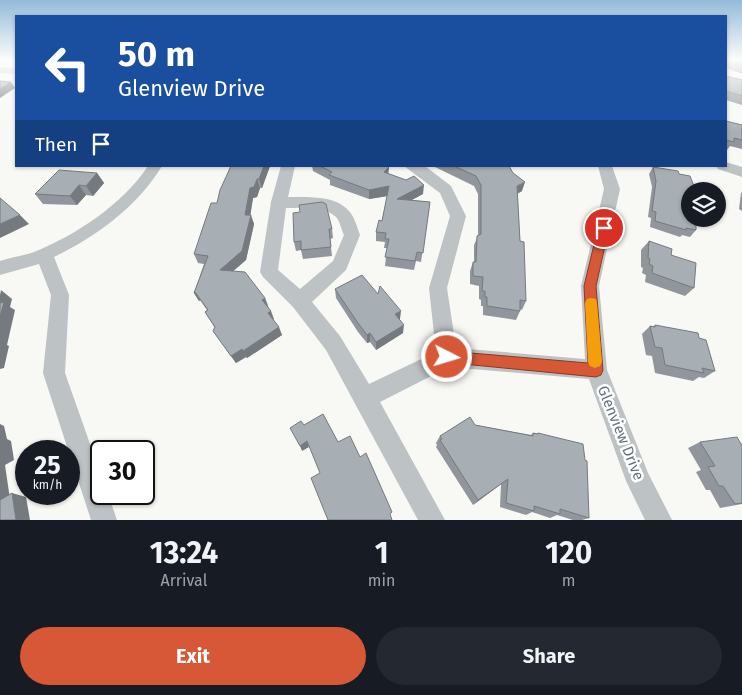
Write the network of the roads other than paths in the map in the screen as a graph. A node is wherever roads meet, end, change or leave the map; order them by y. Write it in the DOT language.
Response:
graph roads {
  1 [pos="155,167"];
  2 [pos="288,167"];
  3 [pos="414,167"];
  4 [pos="605,167"];
  5 [pos="726,167"];
  6 [pos="742,172"];
  7 [pos="279,202"];
  8 [pos="44,255"];
  9 [pos="0,268"];
  10 [pos="300,301"];
  11 [pos="447,357"];
  12 [pos="596,370"];
  13 [pos="365,398"];
  14 [pos="104,520"];
  15 [pos="432,520"];
  16 [pos="659,520"];
  1 -- 8 [label="street"];
  2 -- 7 [label="street"];
  3 -- 11 [label="street"];
  4 -- 12 [label="street, Glenview Drive"];
  5 -- 6 [label="street"];
  7 -- 10 [label="street"];
  7 -- 10 [label="street"];
  8 -- 9 [label="street"];
  8 -- 14 [label="street"];
  10 -- 13 [label="street"];
  11 -- 12 [label="street"];
  11 -- 13 [label="street"];
  12 -- 16 [label="street, Glenview Drive"];
  13 -- 15 [label="street"];
}
